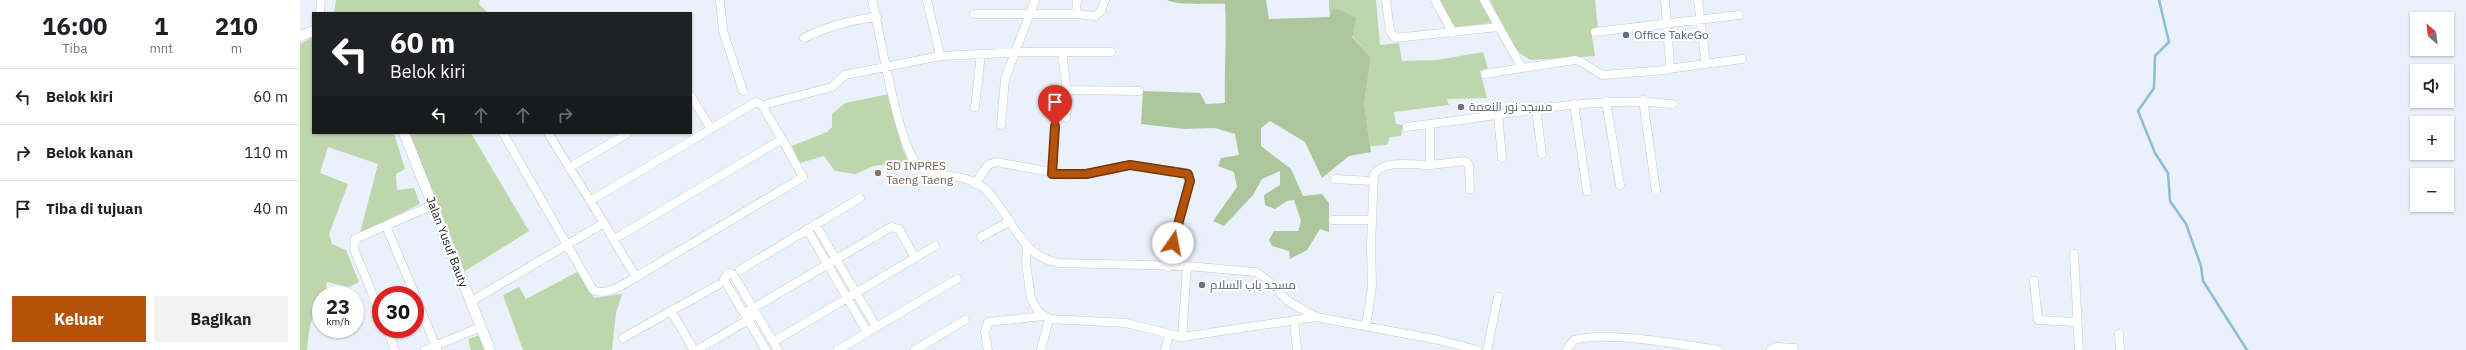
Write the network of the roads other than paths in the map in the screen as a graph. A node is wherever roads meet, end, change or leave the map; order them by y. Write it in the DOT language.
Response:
graph roads {
  1 [pos="321,0"];
  2 [pos="720,0"];
  3 [pos="872,0"];
  4 [pos="928,0"];
  5 [pos="1035,0"];
  6 [pos="1077,0"];
  7 [pos="1105,0"];
  8 [pos="1386,0"];
  9 [pos="1435,0"];
  10 [pos="1484,0"];
  11 [pos="1665,0"];
  12 [pos="1698,0"];
  13 [pos="320,12"];
  14 [pos="1030,13"];
  15 [pos="974,14"];
  16 [pos="1076,14"];
  17 [pos="1739,15"];
  18 [pos="876,17"];
  19 [pos="1700,20"];
  20 [pos="1666,24"];
  21 [pos="1498,27"];
  22 [pos="312,31"];
  23 [pos="1595,32"];
  24 [pos="1453,33"];
  25 [pos="300,36"];
  26 [pos="804,38"];
  27 [pos="1062,52"];
  28 [pos="1111,52"];
  29 [pos="1015,53"];
  30 [pos="981,54"];
  31 [pos="940,56"];
  32 [pos="1742,59"];
  33 [pos="1706,64"];
  34 [pos="887,67"];
  35 [pos="1522,68"];
  36 [pos="1668,69"];
  37 [pos="1485,74"];
  38 [pos="1068,90"];
  39 [pos="743,91"];
  40 [pos="1139,91"];
  41 [pos="692,98"];
  42 [pos="1643,100"];
  43 [pos="1606,101"];
  44 [pos="767,104"];
  45 [pos="1574,104"];
  46 [pos="1672,104"];
  47 [pos="975,107"];
  48 [pos="1536,109"];
  49 [pos="1498,115"];
  50 [pos="1066,118"];
  51 [pos="1430,124"];
  52 [pos="1001,125"];
  53 [pos="1055,126"];
  54 [pos="1407,127"];
  55 [pos="711,129"];
  56 [pos="404,134"];
  57 [pos="504,134"];
  58 [pos="550,134"];
  59 [pos="626,134"];
  60 [pos="782,139"];
  61 [pos="1542,154"];
  62 [pos="1502,158"];
  63 [pos="1430,164"];
  64 [pos="569,168"];
  65 [pos="1052,174"];
  66 [pos="1335,179"];
  67 [pos="1372,181"];
  68 [pos="975,184"];
  69 [pos="1620,185"];
  70 [pos="1470,189"];
  71 [pos="1656,190"];
  72 [pos="1587,191"];
  73 [pos="860,198"];
  74 [pos="590,201"];
  75 [pos="433,205"];
  76 [pos="1333,220"];
  77 [pos="1371,220"];
  78 [pos="1010,221"];
  79 [pos="604,223"];
  80 [pos="815,224"];
  81 [pos="386,226"];
  82 [pos="807,229"];
  83 [pos="981,237"];
  84 [pos="613,239"];
  85 [pos="568,244"];
  86 [pos="935,246"];
  87 [pos="1027,246"];
  88 [pos="2074,254"];
  89 [pos="916,258"];
  90 [pos="835,259"];
  91 [pos="827,264"];
  92 [pos="1187,266"];
  93 [pos="1168,267"];
  94 [pos="740,270"];
  95 [pos="636,276"];
  96 [pos="957,280"];
  97 [pos="2034,281"];
  98 [pos="718,285"];
  99 [pos="411,286"];
  100 [pos="372,291"];
  101 [pos="856,293"];
  102 [pos="1498,297"];
  103 [pos="848,298"];
  104 [pos="470,302"];
  105 [pos="671,311"];
  106 [pos="755,311"];
  107 [pos="746,316"];
  108 [pos="1046,317"];
  109 [pos="1316,317"];
  110 [pos="424,318"];
  111 [pos="965,320"];
  112 [pos="1294,321"];
  113 [pos="2078,322"];
  114 [pos="876,326"];
  115 [pos="1366,326"];
  116 [pos="481,327"];
  117 [pos="867,332"];
  118 [pos="1169,334"];
  119 [pos="2119,334"];
  120 [pos="1182,337"];
  121 [pos="390,338"];
  122 [pos="623,338"];
  123 [pos="778,339"];
  124 [pos="436,348"];
  125 [pos="1794,348"];
  126 [pos="1474,349"];
  127 [pos="395,350"];
  128 [pos="425,350"];
  129 [pos="490,350"];
  130 [pos="694,350"];
  131 [pos="697,350"];
  132 [pos="766,350"];
  133 [pos="778,350"];
  134 [pos="838,350"];
  135 [pos="915,350"];
  136 [pos="988,350"];
  137 [pos="1041,350"];
  138 [pos="1166,350"];
  139 [pos="1297,350"];
  140 [pos="1487,350"];
  141 [pos="1566,350"];
  142 [pos="1718,350"];
  143 [pos="1771,350"];
  144 [pos="2079,350"];
  145 [pos="2120,350"];
  1 -- 13 [label="street"];
  2 -- 39 [label="street"];
  3 -- 18 [label="street"];
  4 -- 31 [label="street"];
  5 -- 14 [label="street"];
  6 -- 16 [label="street"];
  7 -- 16 [label="street"];
  8 -- 24 [label="street"];
  9 -- 24 [label="street"];
  10 -- 21 [label="street"];
  11 -- 20 [label="street"];
  12 -- 19 [label="street"];
  14 -- 15 [label="street"];
  14 -- 16 [label="street"];
  14 -- 29 [label="street"];
  17 -- 19 [label="street"];
  18 -- 26 [label="street"];
  18 -- 34 [label="street"];
  19 -- 20 [label="street"];
  19 -- 33 [label="street"];
  20 -- 23 [label="street"];
  20 -- 36 [label="street"];
  21 -- 24 [label="street"];
  21 -- 35 [label="street"];
  22 -- 25 [label="street"];
  27 -- 28 [label="street"];
  27 -- 29 [label="street"];
  27 -- 38 [label="street"];
  29 -- 30 [label="street"];
  29 -- 52 [label="street"];
  30 -- 31 [label="street"];
  30 -- 47 [label="street"];
  31 -- 34 [label="street"];
  32 -- 33 [label="street"];
  33 -- 36 [label="street"];
  34 -- 44 [label="street"];
  34 -- 68 [label="street"];
  35 -- 36 [label="street"];
  35 -- 37 [label="street"];
  38 -- 40 [label="street"];
  38 -- 50 [label="street"];
  41 -- 55 [label="street"];
  42 -- 43 [label="street"];
  42 -- 46 [label="street"];
  42 -- 71 [label="street"];
  43 -- 45 [label="street"];
  43 -- 69 [label="street"];
  45 -- 48 [label="street"];
  45 -- 72 [label="street"];
  48 -- 49 [label="street"];
  48 -- 61 [label="street"];
  49 -- 51 [label="street"];
  49 -- 62 [label="street"];
  51 -- 54 [label="street"];
  51 -- 63 [label="street"];
  53 -- 65 [label="street"];
  55 -- 60 [label="street"];
  55 -- 74 [label="street"];
  56 -- 75 [label="street, Jalan Yusuf Bauty"];
  57 -- 85 [label="street"];
  58 -- 64 [label="street"];
  59 -- 64 [label="street"];
  60 -- 84 [label="street"];
  60 -- 95 [label="street"];
  63 -- 67 [label="street"];
  63 -- 70 [label="street"];
  64 -- 74 [label="street"];
  65 -- 68 [label="street"];
  65 -- 93 [label="street"];
  66 -- 67 [label="street"];
  67 -- 77 [label="street"];
  68 -- 78 [label="street"];
  73 -- 80 [label="street"];
  74 -- 79 [label="street"];
  75 -- 81 [label="street"];
  75 -- 104 [label="street, Jalan Yusuf Bauty"];
  76 -- 77 [label="street"];
  77 -- 115 [label="street"];
  78 -- 83 [label="street"];
  78 -- 87 [label="street"];
  79 -- 84 [label="street"];
  79 -- 85 [label="street"];
  80 -- 82 [label="street"];
  80 -- 90 [label="street"];
  81 -- 99 [label="street"];
  81 -- 100 [label="street"];
  82 -- 91 [label="street"];
  82 -- 94 [label="street"];
  84 -- 95 [label="street"];
  85 -- 95 [label="street"];
  85 -- 104 [label="street"];
  86 -- 89 [label="street"];
  87 -- 93 [label="street"];
  87 -- 108 [label="street"];
  88 -- 113 [label="street"];
  89 -- 90 [label="street"];
  89 -- 101 [label="street"];
  90 -- 91 [label="street"];
  90 -- 101 [label="street"];
  91 -- 103 [label="street"];
  91 -- 106 [label="street"];
  92 -- 93 [label="street"];
  92 -- 109 [label="street"];
  92 -- 120 [label="street"];
  96 -- 114 [label="street"];
  97 -- 113 [label="street"];
  98 -- 105 [label="street"];
  101 -- 103 [label="street"];
  101 -- 114 [label="street"];
  102 -- 140 [label="street"];
  103 -- 117 [label="street"];
  103 -- 123 [label="street"];
  104 -- 116 [label="street, Jalan Yusuf Bauty"];
  105 -- 122 [label="street"];
  105 -- 130 [label="street"];
  106 -- 107 [label="street"];
  106 -- 107 [label="street"];
  106 -- 133 [label="street"];
  107 -- 131 [label="street"];
  107 -- 132 [label="street"];
  108 -- 118 [label="street"];
  108 -- 136 [label="street"];
  108 -- 137 [label="street"];
  109 -- 112 [label="street"];
  109 -- 115 [label="street"];
  110 -- 124 [label="street"];
  111 -- 135 [label="street"];
  112 -- 120 [label="street"];
  112 -- 139 [label="street"];
  113 -- 144 [label="street"];
  114 -- 117 [label="street"];
  115 -- 126 [label="street"];
  116 -- 124 [label="street"];
  116 -- 129 [label="street, Jalan Yusuf Bauty"];
  117 -- 134 [label="street"];
  118 -- 120 [label="street"];
  118 -- 138 [label="street"];
  119 -- 145 [label="street"];
  121 -- 127 [label="street"];
  124 -- 128 [label="street"];
  125 -- 143 [label="street"];
  141 -- 142 [label="street"];
}
